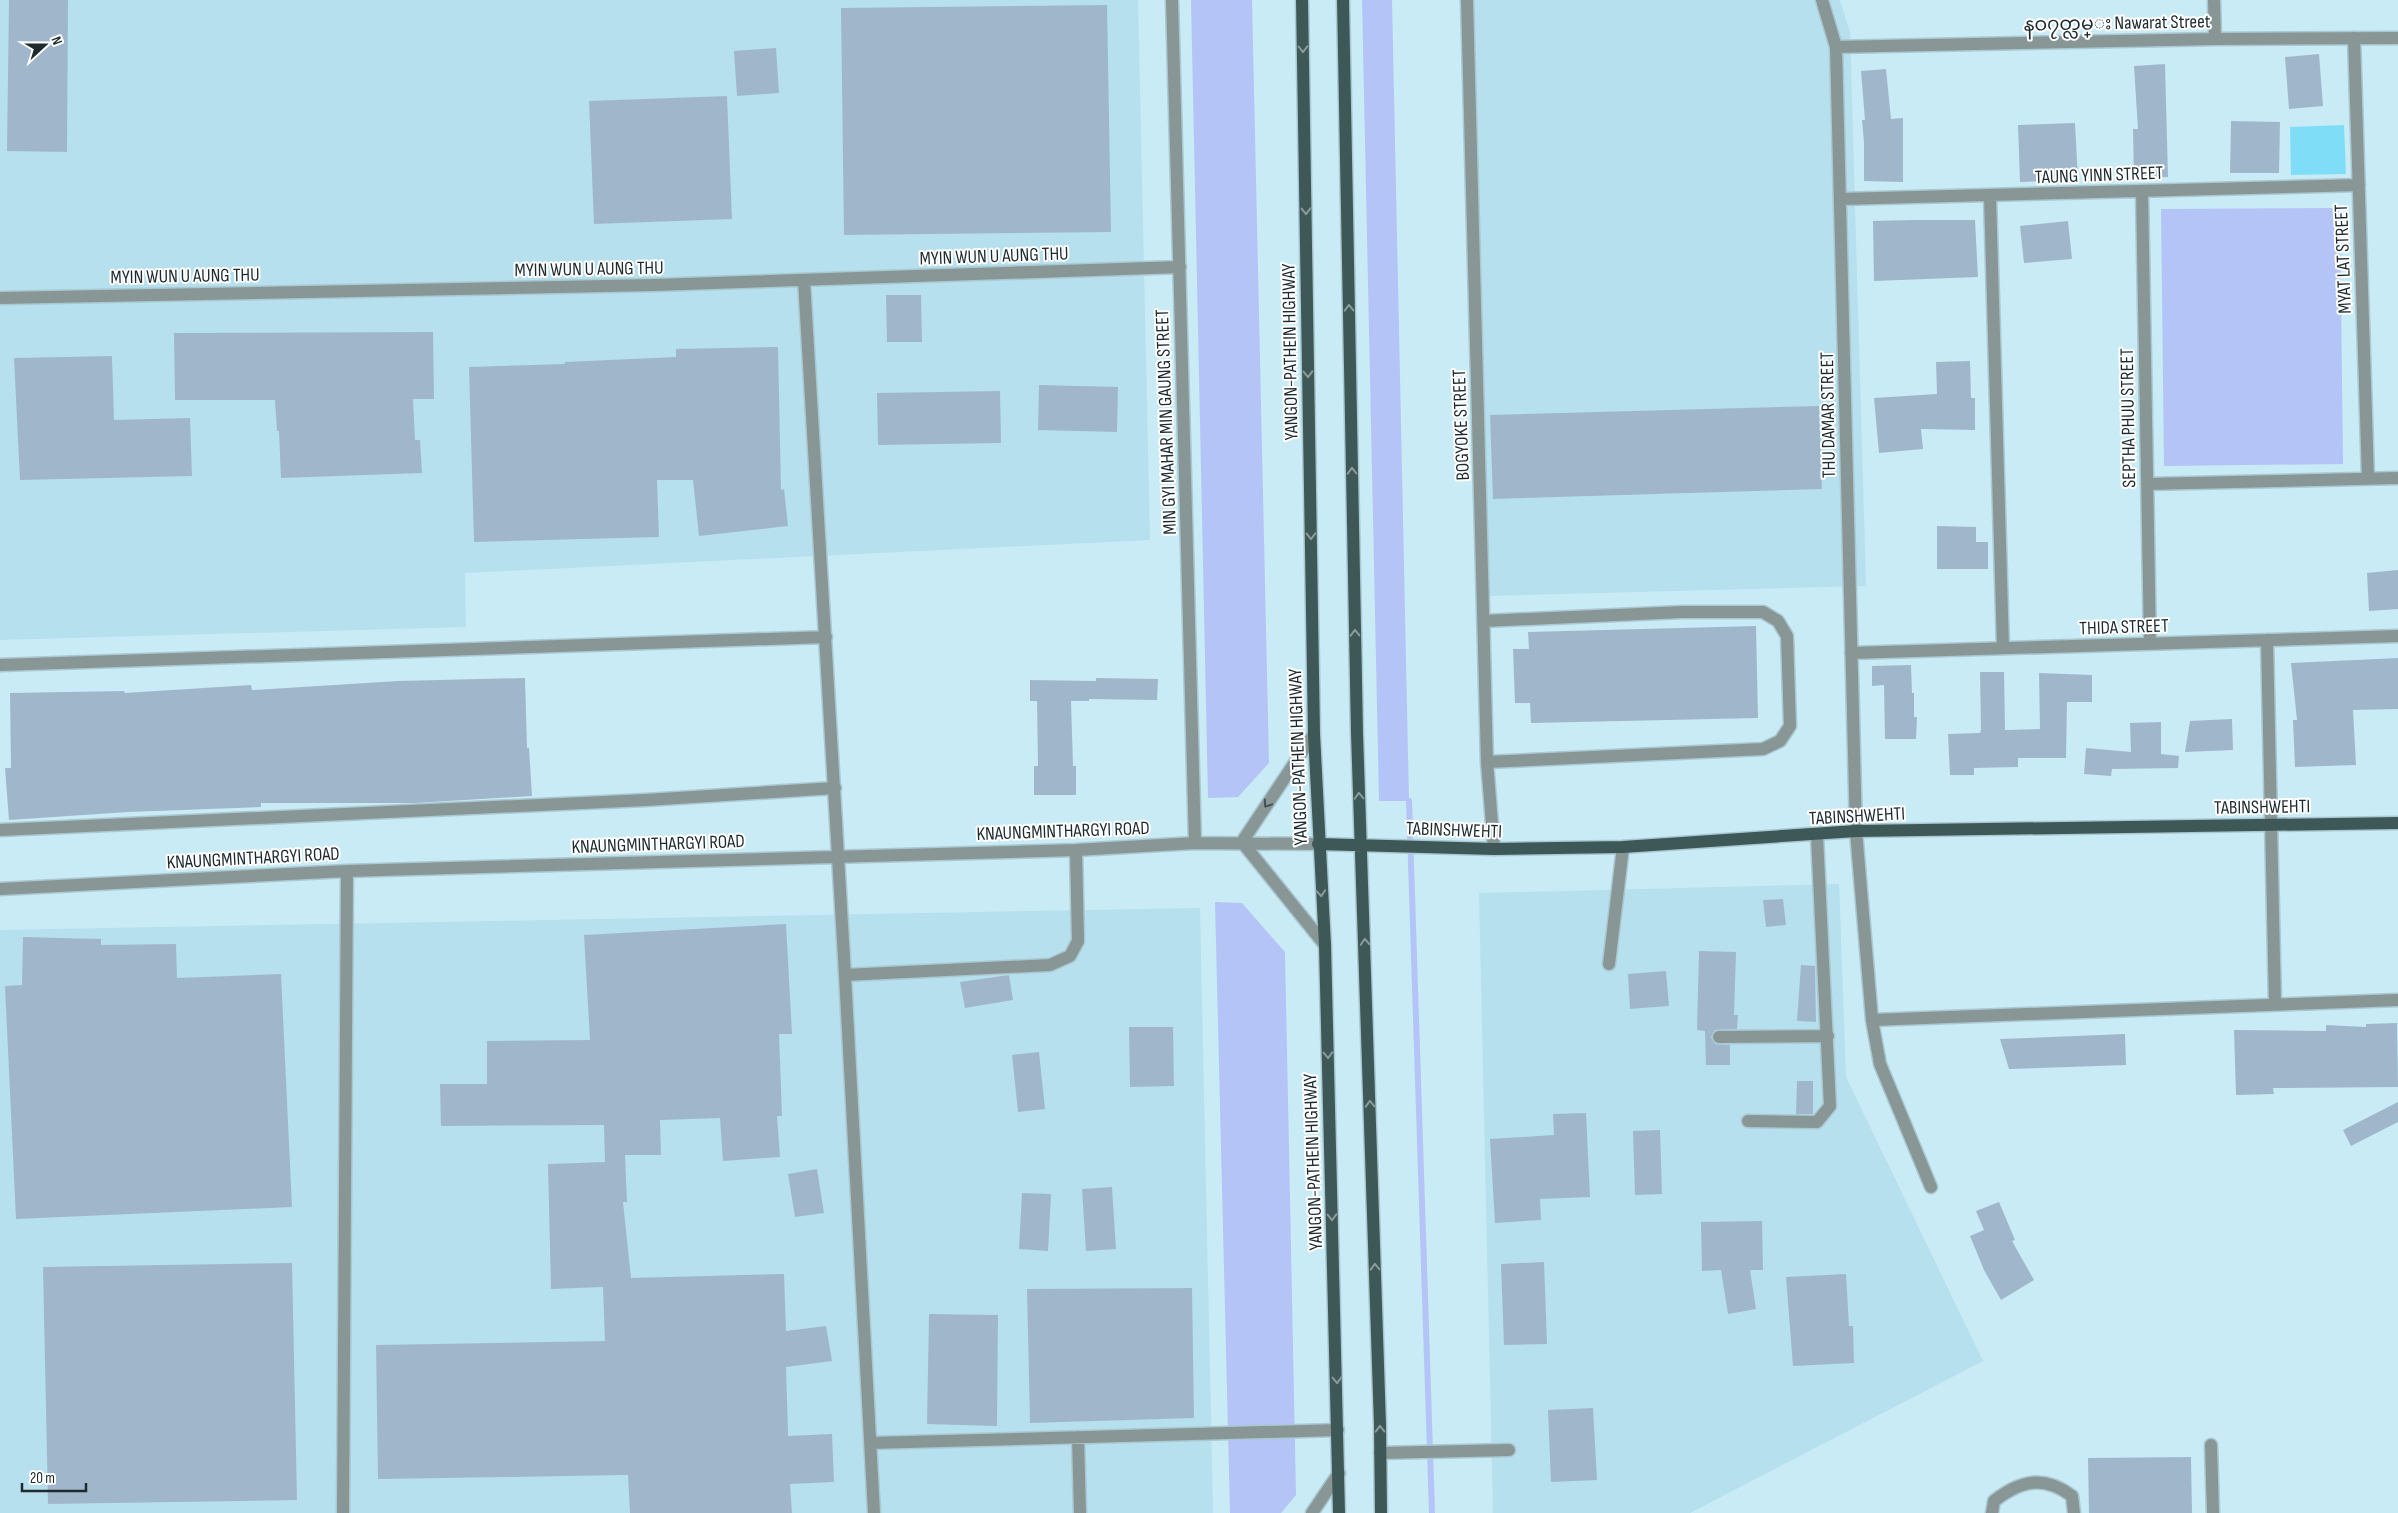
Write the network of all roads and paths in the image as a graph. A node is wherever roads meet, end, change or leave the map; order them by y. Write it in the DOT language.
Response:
graph roads {
  1 [pos="1172,0"];
  2 [pos="1302,0"];
  3 [pos="1343,0"];
  4 [pos="1467,0"];
  5 [pos="1822,0"];
  6 [pos="2214,0"];
  7 [pos="2215,38"];
  8 [pos="2354,38"];
  9 [pos="2398,38"];
  10 [pos="1836,47"];
  11 [pos="2359,185"];
  12 [pos="2142,191"];
  13 [pos="1990,196"];
  14 [pos="1840,199"];
  15 [pos="1180,267"];
  16 [pos="804,280"];
  17 [pos="0,298"];
  18 [pos="2368,478"];
  19 [pos="2398,478"];
  20 [pos="2147,484"];
  21 [pos="1484,621"];
  22 [pos="2398,636"];
  23 [pos="826,637"];
  24 [pos="2267,640"];
  25 [pos="2150,644"];
  26 [pos="2003,648"];
  27 [pos="1851,653"];
  28 [pos="0,665"];
  29 [pos="1314,734"];
  30 [pos="1487,762"];
  31 [pos="835,788"];
  32 [pos="2398,823"];
  33 [pos="2272,824"];
  34 [pos="0,830"];
  35 [pos="1856,832"];
  36 [pos="1817,836"];
  37 [pos="1242,842"];
  38 [pos="1195,843"];
  39 [pos="1318,844"];
  40 [pos="1360,844"];
  41 [pos="1624,847"];
  42 [pos="1076,850"];
  43 [pos="1494,850"];
  44 [pos="839,856"];
  45 [pos="347,871"];
  46 [pos="0,889"];
  47 [pos="1324,945"];
  48 [pos="1609,964"];
  49 [pos="846,974"];
  50 [pos="2398,1000"];
  51 [pos="2275,1003"];
  52 [pos="1872,1020"];
  53 [pos="1828,1036"];
  54 [pos="1719,1037"];
  55 [pos="1748,1121"];
  56 [pos="1931,1187"];
  57 [pos="1338,1430"];
  58 [pos="1078,1437"];
  59 [pos="870,1443"];
  60 [pos="2211,1445"];
  61 [pos="1509,1450"];
  62 [pos="1380,1453"];
  63 [pos="1339,1473"];
  64 [pos="344,1513"];
  65 [pos="874,1513"];
  66 [pos="1080,1513"];
  67 [pos="1312,1513"];
  68 [pos="1339,1513"];
  69 [pos="1380,1513"];
  70 [pos="1992,1513"];
  71 [pos="2074,1513"];
  72 [pos="2213,1513"];
  1 -- 15 [label="street, MIN GYI MAHAR MIN GAUNG STREET"];
  2 -- 29 [label="main road, YANGON-PATHEIN HIGHWAY, one-way"];
  40 -- 3 [label="main road, one-way"];
  4 -- 21 [label="street, BOGYOKE STREET"];
  5 -- 10 [label="street, THU DAMAR STREET"];
  6 -- 7 [label="street"];
  7 -- 8 [label="street, နဝ၇တ္လမ္း Nawarat Street"];
  7 -- 10 [label="street, နဝ၇တ္လမ္း Nawarat Street"];
  8 -- 9 [label="street, နဝ၇တ္လမ္း Nawarat Street"];
  8 -- 11 [label="street, MYAT LAT STREET"];
  10 -- 14 [label="street, THU DAMAR STREET"];
  11 -- 12 [label="street, TAUNG YINN STREET"];
  11 -- 18 [label="street, MYAT LAT STREET"];
  12 -- 13 [label="street, TAUNG YINN STREET"];
  12 -- 20 [label="street, SEPTHA PHUU STREET"];
  13 -- 14 [label="street, TAUNG YINN STREET"];
  13 -- 26 [label="street"];
  14 -- 27 [label="street, THU DAMAR STREET"];
  15 -- 16 [label="street, MYIN WUN U AUNG THU"];
  15 -- 38 [label="street, MIN GYI MAHAR MIN GAUNG STREET"];
  16 -- 17 [label="street, MYIN WUN U AUNG THU"];
  16 -- 23 [label="street"];
  18 -- 19 [label="street"];
  18 -- 20 [label="street"];
  20 -- 25 [label="street, SEPTHA PHUU STREET"];
  21 -- 30 [label="street, BOGYOKE STREET"];
  21 -- 30 [label="street"];
  22 -- 24 [label="street, THIDA STREET"];
  23 -- 28 [label="street"];
  23 -- 31 [label="street"];
  24 -- 25 [label="street, THIDA STREET"];
  24 -- 33 [label="street"];
  25 -- 26 [label="street, THIDA STREET"];
  26 -- 27 [label="street, THIDA STREET"];
  27 -- 35 [label="street, THU DAMAR STREET"];
  29 -- 37 [label="street, one-way"];
  29 -- 39 [label="main road, YANGON-PATHEIN HIGHWAY"];
  30 -- 43 [label="street, BOGYOKE STREET"];
  31 -- 34 [label="street"];
  31 -- 44 [label="street"];
  32 -- 33 [label="main road, TABINSHWEHTI"];
  33 -- 35 [label="main road, TABINSHWEHTI"];
  33 -- 51 [label="street"];
  35 -- 36 [label="main road, TABINSHWEHTI"];
  35 -- 52 [label="street, THU DAMAR STREET"];
  36 -- 41 [label="main road, TABINSHWEHTI"];
  36 -- 53 [label="street"];
  37 -- 38 [label="street, KNAUNGMINTHARGYI ROAD"];
  37 -- 39 [label="street, KNAUNGMINTHARGYI ROAD"];
  37 -- 47 [label="street"];
  38 -- 42 [label="street, KNAUNGMINTHARGYI ROAD"];
  39 -- 40 [label="main road, TABINSHWEHTI"];
  39 -- 47 [label="main road, YANGON-PATHEIN HIGHWAY, one-way"];
  40 -- 43 [label="main road, TABINSHWEHTI"];
  62 -- 40 [label="main road, one-way"];
  41 -- 43 [label="main road, TABINSHWEHTI"];
  41 -- 48 [label="street"];
  42 -- 44 [label="street, KNAUNGMINTHARGYI ROAD"];
  42 -- 49 [label="street"];
  44 -- 45 [label="street, KNAUNGMINTHARGYI ROAD"];
  44 -- 49 [label="street"];
  45 -- 46 [label="street, KNAUNGMINTHARGYI ROAD"];
  45 -- 64 [label="street"];
  47 -- 57 [label="main road, YANGON-PATHEIN HIGHWAY, one-way"];
  49 -- 59 [label="street"];
  50 -- 51 [label="street"];
  51 -- 52 [label="street"];
  52 -- 56 [label="street, THU DAMAR STREET"];
  53 -- 54 [label="street"];
  53 -- 55 [label="street"];
  57 -- 58 [label="street"];
  57 -- 63 [label="main road, YANGON-PATHEIN HIGHWAY"];
  58 -- 59 [label="street"];
  58 -- 66 [label="street"];
  59 -- 65 [label="street"];
  60 -- 72 [label="street"];
  61 -- 62 [label="street"];
  62 -- 69 [label="main road"];
  63 -- 67 [label="street"];
  63 -- 68 [label="main road, YANGON-PATHEIN HIGHWAY"];
  70 -- 71 [label="street"];
}
